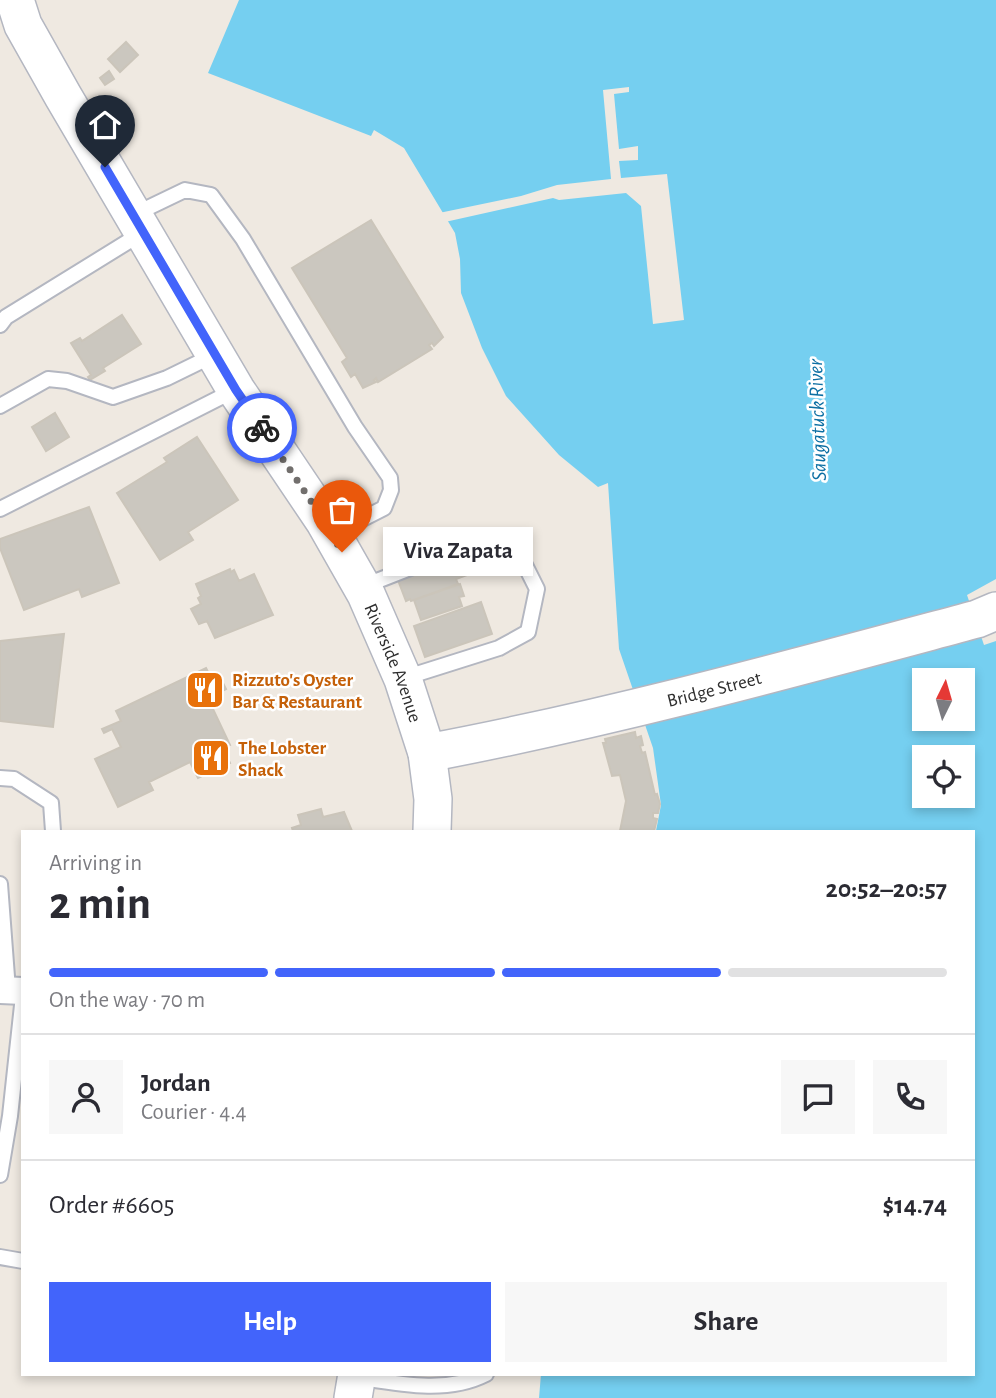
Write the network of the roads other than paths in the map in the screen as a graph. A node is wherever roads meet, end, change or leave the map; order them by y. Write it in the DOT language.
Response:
graph roads {
  1 [pos="15,0"];
  2 [pos="138,223"];
  3 [pos="0,325"];
  4 [pos="215,354"];
  5 [pos="236,390"];
  6 [pos="0,406"];
  7 [pos="0,509"];
  8 [pos="332,535"];
  9 [pos="361,587"];
  10 [pos="986,615"];
  11 [pos="403,679"];
  12 [pos="427,753"];
  13 [pos="7,779"];
  14 [pos="54,830"];
  15 [pos="432,830"];
  16 [pos="0,884"];
  17 [pos="13,992"];
  18 [pos="0,1175"];
  19 [pos="0,1257"];
  20 [pos="21,1261"];
  21 [pos="481,1376"];
  22 [pos="355,1383"];
  1 -- 2 [label="street, Riverside Avenue"];
  2 -- 3 [label="lane"];
  2 -- 4 [label="street, Riverside Avenue"];
  2 -- 8 [label="lane"];
  4 -- 5 [label="street, Riverside Avenue"];
  4 -- 6 [label="lane"];
  5 -- 7 [label="lane"];
  5 -- 8 [label="street, Riverside Avenue"];
  8 -- 9 [label="street, Riverside Avenue"];
  9 -- 11 [label="street, Riverside Avenue"];
  9 -- 11 [label="lane"];
  10 -- 12 [label="street, Bridge Street"];
  11 -- 12 [label="street, Riverside Avenue"];
  12 -- 15 [label="street, Riverside Avenue"];
  13 -- 14 [label="lane"];
  16 -- 17 [label="lane"];
  17 -- 18 [label="lane"];
  19 -- 20 [label="lane"];
  21 -- 22 [label="lane"];
}
